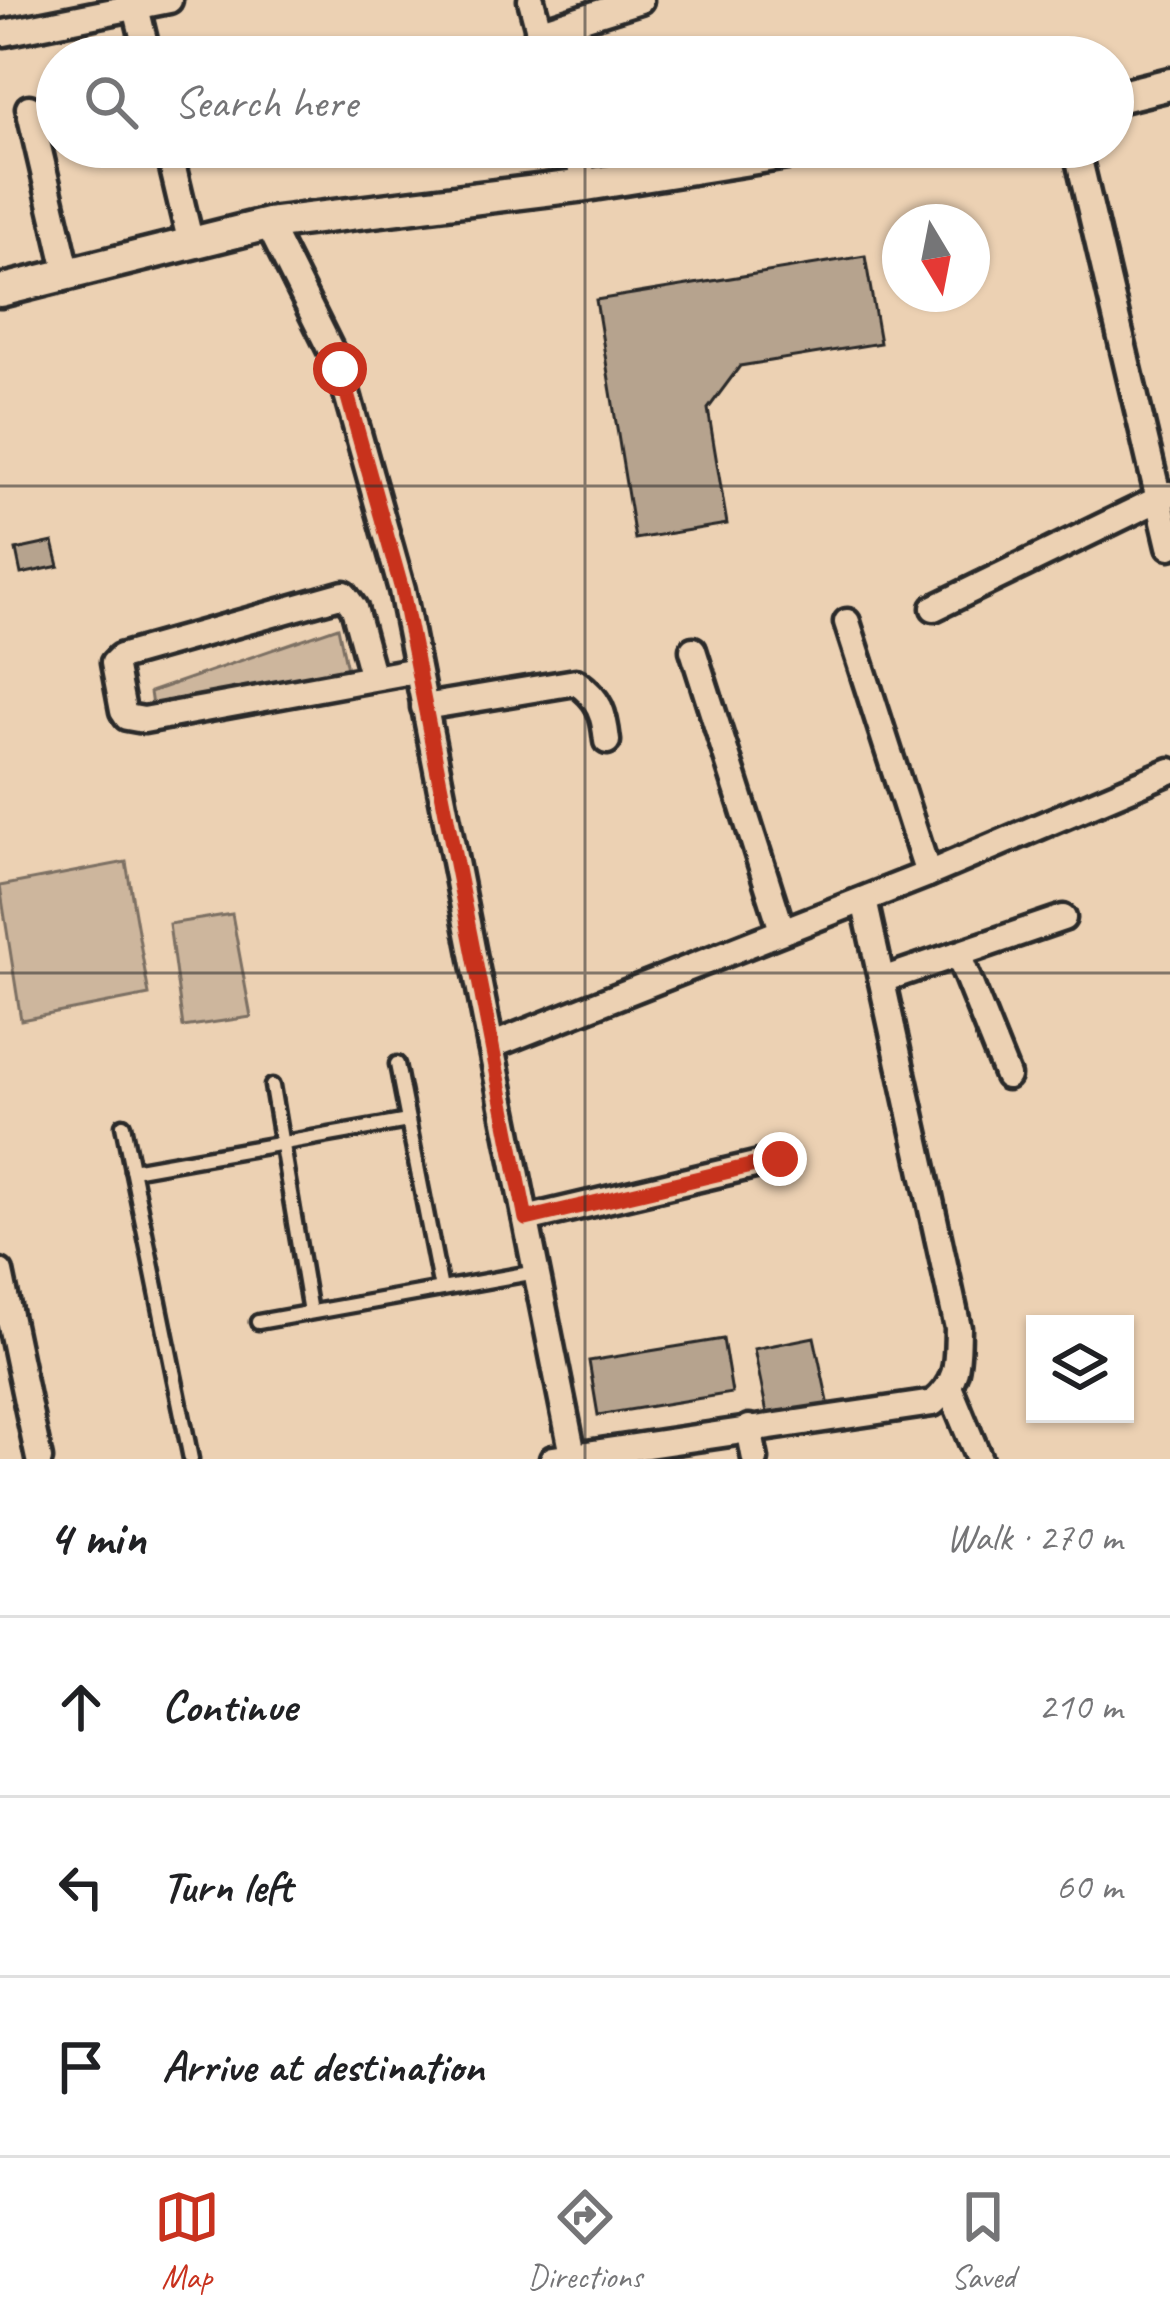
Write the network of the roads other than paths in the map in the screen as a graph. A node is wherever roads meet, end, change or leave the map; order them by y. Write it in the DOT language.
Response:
graph roads {
  1 [pos="169,0"];
  2 [pos="530,0"];
  3 [pos="640,0"];
  4 [pos="136,7"];
  5 [pos="4,33"];
  6 [pos="143,36"];
  7 [pos="540,36"];
  8 [pos="562,36"];
  9 [pos="1170,84"];
  10 [pos="1134,93"];
  11 [pos="29,108"];
  12 [pos="36,138"];
  13 [pos="43,168"];
  14 [pos="173,168"];
  15 [pos="581,168"];
  16 [pos="689,168"];
  17 [pos="1081,168"];
  18 [pos="586,184"];
  19 [pos="268,224"];
  20 [pos="190,244"];
  21 [pos="68,275"];
  22 [pos="0,291"];
  23 [pos="1165,496"];
  24 [pos="1170,546"];
  25 [pos="934,608"];
  26 [pos="847,622"];
  27 [pos="693,650"];
  28 [pos="417,670"];
  29 [pos="373,678"];
  30 [pos="424,707"];
  31 [pos="607,742"];
  32 [pos="1170,770"];
  33 [pos="928,874"];
  34 [pos="864,900"];
  35 [pos="1063,918"];
  36 [pos="782,930"];
  37 [pos="958,954"];
  38 [pos="883,980"];
  39 [pos="491,1046"];
  40 [pos="398,1064"];
  41 [pos="1006,1076"];
  42 [pos="272,1086"];
  43 [pos="408,1121"];
  44 [pos="123,1125"];
  45 [pos="282,1143"];
  46 [pos="780,1159"];
  47 [pos="132,1170"];
  48 [pos="526,1219"];
  49 [pos="0,1272"];
  50 [pos="536,1272"];
  51 [pos="441,1289"];
  52 [pos="310,1312"];
  53 [pos="258,1322"];
  54 [pos="950,1389"];
  55 [pos="749,1428"];
  56 [pos="661,1450"];
  57 [pos="563,1457"];
  58 [pos="39,1459"];
  59 [pos="190,1459"];
  60 [pos="755,1459"];
  61 [pos="979,1459"];
  1 -- 4 [label="street"];
  2 -- 7 [label="street"];
  3 -- 8 [label="street"];
  4 -- 5 [label="street"];
  4 -- 6 [label="street"];
  9 -- 10 [label="street"];
  11 -- 12 [label="street"];
  13 -- 21 [label="street"];
  14 -- 20 [label="street"];
  15 -- 18 [label="street"];
  16 -- 18 [label="street"];
  17 -- 23 [label="street"];
  18 -- 19 [label="street"];
  19 -- 20 [label="street"];
  19 -- 28 [label="street"];
  20 -- 21 [label="street"];
  21 -- 22 [label="street"];
  23 -- 24 [label="street"];
  23 -- 25 [label="street"];
  26 -- 33 [label="street"];
  27 -- 36 [label="street"];
  28 -- 29 [label="street"];
  28 -- 30 [label="street"];
  29 -- 29 [label="street"];
  30 -- 31 [label="street"];
  30 -- 39 [label="street"];
  32 -- 33 [label="street"];
  33 -- 34 [label="street"];
  34 -- 36 [label="street"];
  34 -- 38 [label="street"];
  35 -- 37 [label="street"];
  36 -- 39 [label="street"];
  37 -- 38 [label="street"];
  37 -- 41 [label="street"];
  38 -- 54 [label="street"];
  39 -- 48 [label="street"];
  40 -- 43 [label="lane"];
  42 -- 45 [label="lane"];
  43 -- 45 [label="lane"];
  43 -- 51 [label="lane"];
  44 -- 47 [label="lane"];
  45 -- 47 [label="lane"];
  45 -- 52 [label="lane"];
  46 -- 48 [label="street"];
  47 -- 59 [label="lane"];
  48 -- 50 [label="street"];
  49 -- 58 [label="street"];
  50 -- 51 [label="lane"];
  50 -- 57 [label="street"];
  51 -- 52 [label="lane"];
  52 -- 53 [label="lane"];
  54 -- 55 [label="street"];
  54 -- 61 [label="street"];
  55 -- 56 [label="street"];
  55 -- 60 [label="street"];
  56 -- 57 [label="street"];
}
